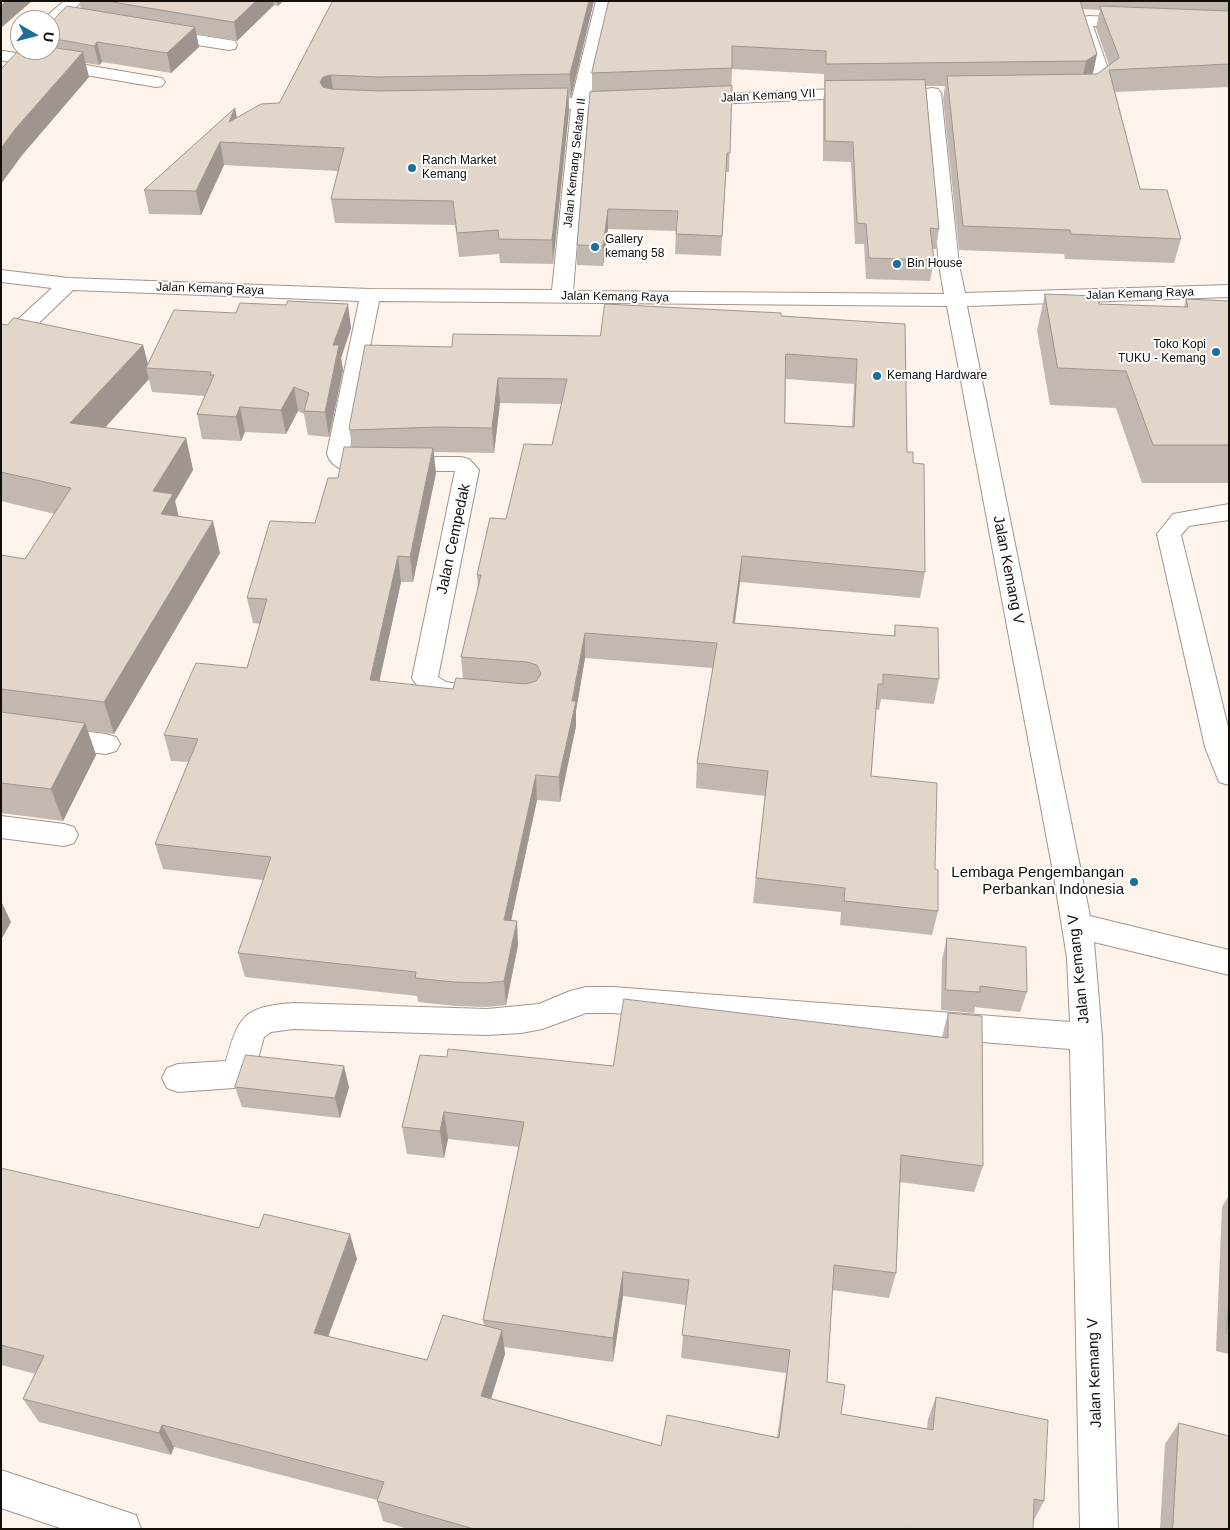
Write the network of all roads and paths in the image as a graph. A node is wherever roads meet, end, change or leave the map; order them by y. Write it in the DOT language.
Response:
graph roads {
  1 [pos="75,1"];
  2 [pos="604,1"];
  3 [pos="623,2"];
  4 [pos="60,12"];
  5 [pos="1071,16"];
  6 [pos="60,19"];
  7 [pos="74,20"];
  8 [pos="142,31"];
  9 [pos="229,45"];
  10 [pos="3,58"];
  11 [pos="156,82"];
  12 [pos="1066,91"];
  13 [pos="878,92"];
  14 [pos="933,92"];
  15 [pos="675,100"];
  16 [pos="647,101"];
  17 [pos="580,104"];
  18 [pos="511,105"];
  19 [pos="1,276"];
  20 [pos="68,284"];
  21 [pos="1229,291"];
  22 [pos="370,295"];
  23 [pos="562,297"];
  24 [pos="955,300"];
  25 [pos="1,347"];
  26 [pos="1229,512"];
  27 [pos="490,695"];
  28 [pos="1,731"];
  29 [pos="106,744"];
  30 [pos="1229,774"];
  31 [pos="1,827"];
  32 [pos="64,835"];
  33 [pos="1076,925"];
  34 [pos="1229,963"];
  35 [pos="1086,1037"];
  36 [pos="178,1078"];
  37 [pos="1,1489"];
  38 [pos="122,1529"];
  39 [pos="1099,1529"];
  1 -- 4 [label="street"];
  2 -- 3 [label="street"];
  2 -- 17 [label="street, Jalan Kemang Selatan II"];
  5 -- 12 [label="street"];
  6 -- 7 [label="street"];
  8 -- 9 [label="street"];
  10 -- 11 [label="street"];
  13 -- 15 [label="street, Jalan Kemang VII"];
  14 -- 24 [label="street"];
  16 -- 17 [label="street"];
  17 -- 18 [label="street"];
  17 -- 23 [label="street, Jalan Kemang Selatan II"];
  19 -- 20 [label="street, Jalan Kemang Raya"];
  20 -- 22 [label="street, Jalan Kemang Raya"];
  20 -- 25 [label="street"];
  21 -- 24 [label="street, Jalan Kemang Raya"];
  22 -- 23 [label="street, Jalan Kemang Raya"];
  22 -- 27 [label="street, Jalan Cempedak"];
  23 -- 24 [label="street, Jalan Kemang Raya"];
  24 -- 33 [label="street, Jalan Kemang V"];
  26 -- 30 [label="street"];
  28 -- 29 [label="street"];
  31 -- 32 [label="street"];
  33 -- 34 [label="street"];
  33 -- 35 [label="street, Jalan Kemang V"];
  35 -- 36 [label="street"];
  35 -- 39 [label="street, Jalan Kemang V"];
  37 -- 38 [label="street"];
}
